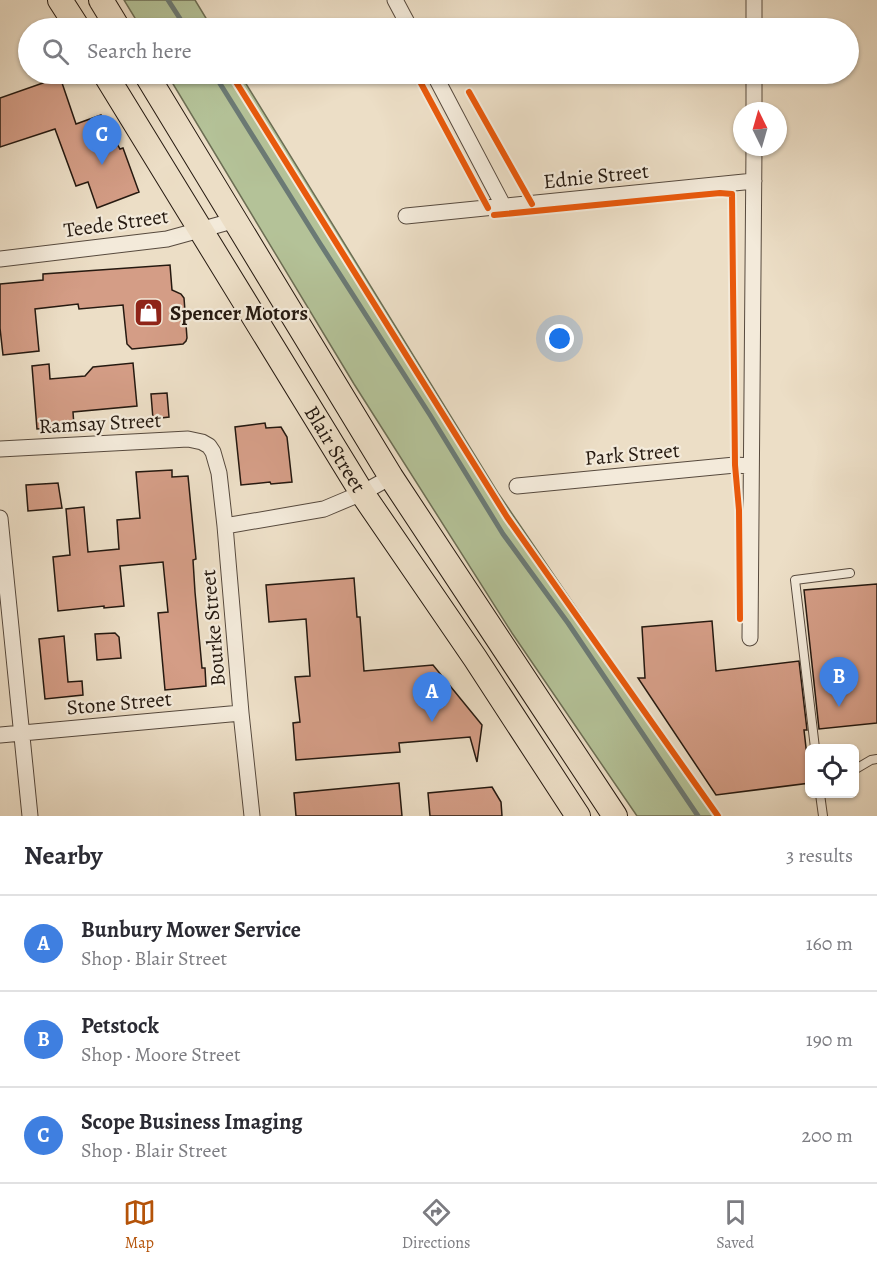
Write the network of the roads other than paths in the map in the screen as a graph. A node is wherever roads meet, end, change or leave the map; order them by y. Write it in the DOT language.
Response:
graph roads {
  1 [pos="60,0"];
  2 [pos="101,0"];
  3 [pos="395,0"];
  4 [pos="754,0"];
  5 [pos="72,18"];
  6 [pos="112,18"];
  7 [pos="405,18"];
  8 [pos="754,18"];
  9 [pos="111,84"];
  10 [pos="152,84"];
  11 [pos="439,84"];
  12 [pos="754,84"];
  13 [pos="754,102"];
  14 [pos="754,156"];
  15 [pos="754,181"];
  16 [pos="504,207"];
  17 [pos="406,216"];
  18 [pos="236,220"];
  19 [pos="202,230"];
  20 [pos="0,259"];
  21 [pos="202,442"];
  22 [pos="0,449"];
  23 [pos="751,466"];
  24 [pos="391,477"];
  25 [pos="517,486"];
  26 [pos="362,493"];
  27 [pos="0,518"];
  28 [pos="225,526"];
  29 [pos="850,573"];
  30 [pos="750,638"];
  31 [pos="241,713"];
  32 [pos="22,732"];
  33 [pos="0,735"];
  34 [pos="815,744"];
  35 [pos="877,759"];
  36 [pos="859,768"];
  37 [pos="823,798"];
  38 [pos="30,816"];
  39 [pos="252,816"];
  40 [pos="578,816"];
  41 [pos="615,816"];
  42 [pos="823,816"];
  1 -- 5 [label="main road"];
  2 -- 6 [label="main road"];
  3 -- 7 [label="street"];
  4 -- 8 [label="street"];
  9 -- 19 [label="main road, Blair Street"];
  10 -- 18 [label="main road, Blair Street"];
  11 -- 16 [label="street"];
  12 -- 13 [label="street"];
  14 -- 15 [label="street"];
  15 -- 16 [label="street, Ednie Street"];
  15 -- 23 [label="street"];
  16 -- 17 [label="street, Ednie Street"];
  18 -- 19 [label="street, Teede Street"];
  18 -- 24 [label="main road, Blair Street"];
  19 -- 20 [label="street, Teede Street"];
  19 -- 26 [label="main road, Blair Street"];
  21 -- 22 [label="street, Ramsay Street"];
  21 -- 28 [label="street, Bourke Street"];
  23 -- 25 [label="street, Park Street"];
  23 -- 30 [label="street"];
  24 -- 26 [label="street"];
  24 -- 41 [label="main road, Blair Street"];
  26 -- 28 [label="street"];
  26 -- 40 [label="main road, Blair Street"];
  27 -- 32 [label="street"];
  28 -- 31 [label="street, Bourke Street"];
  29 -- 34 [label="lane"];
  31 -- 32 [label="street, Stone Street"];
  31 -- 39 [label="street, Bourke Street"];
  32 -- 33 [label="street, Stone Street"];
  32 -- 38 [label="street"];
  35 -- 36 [label="lane"];
  37 -- 42 [label="lane"];
}
